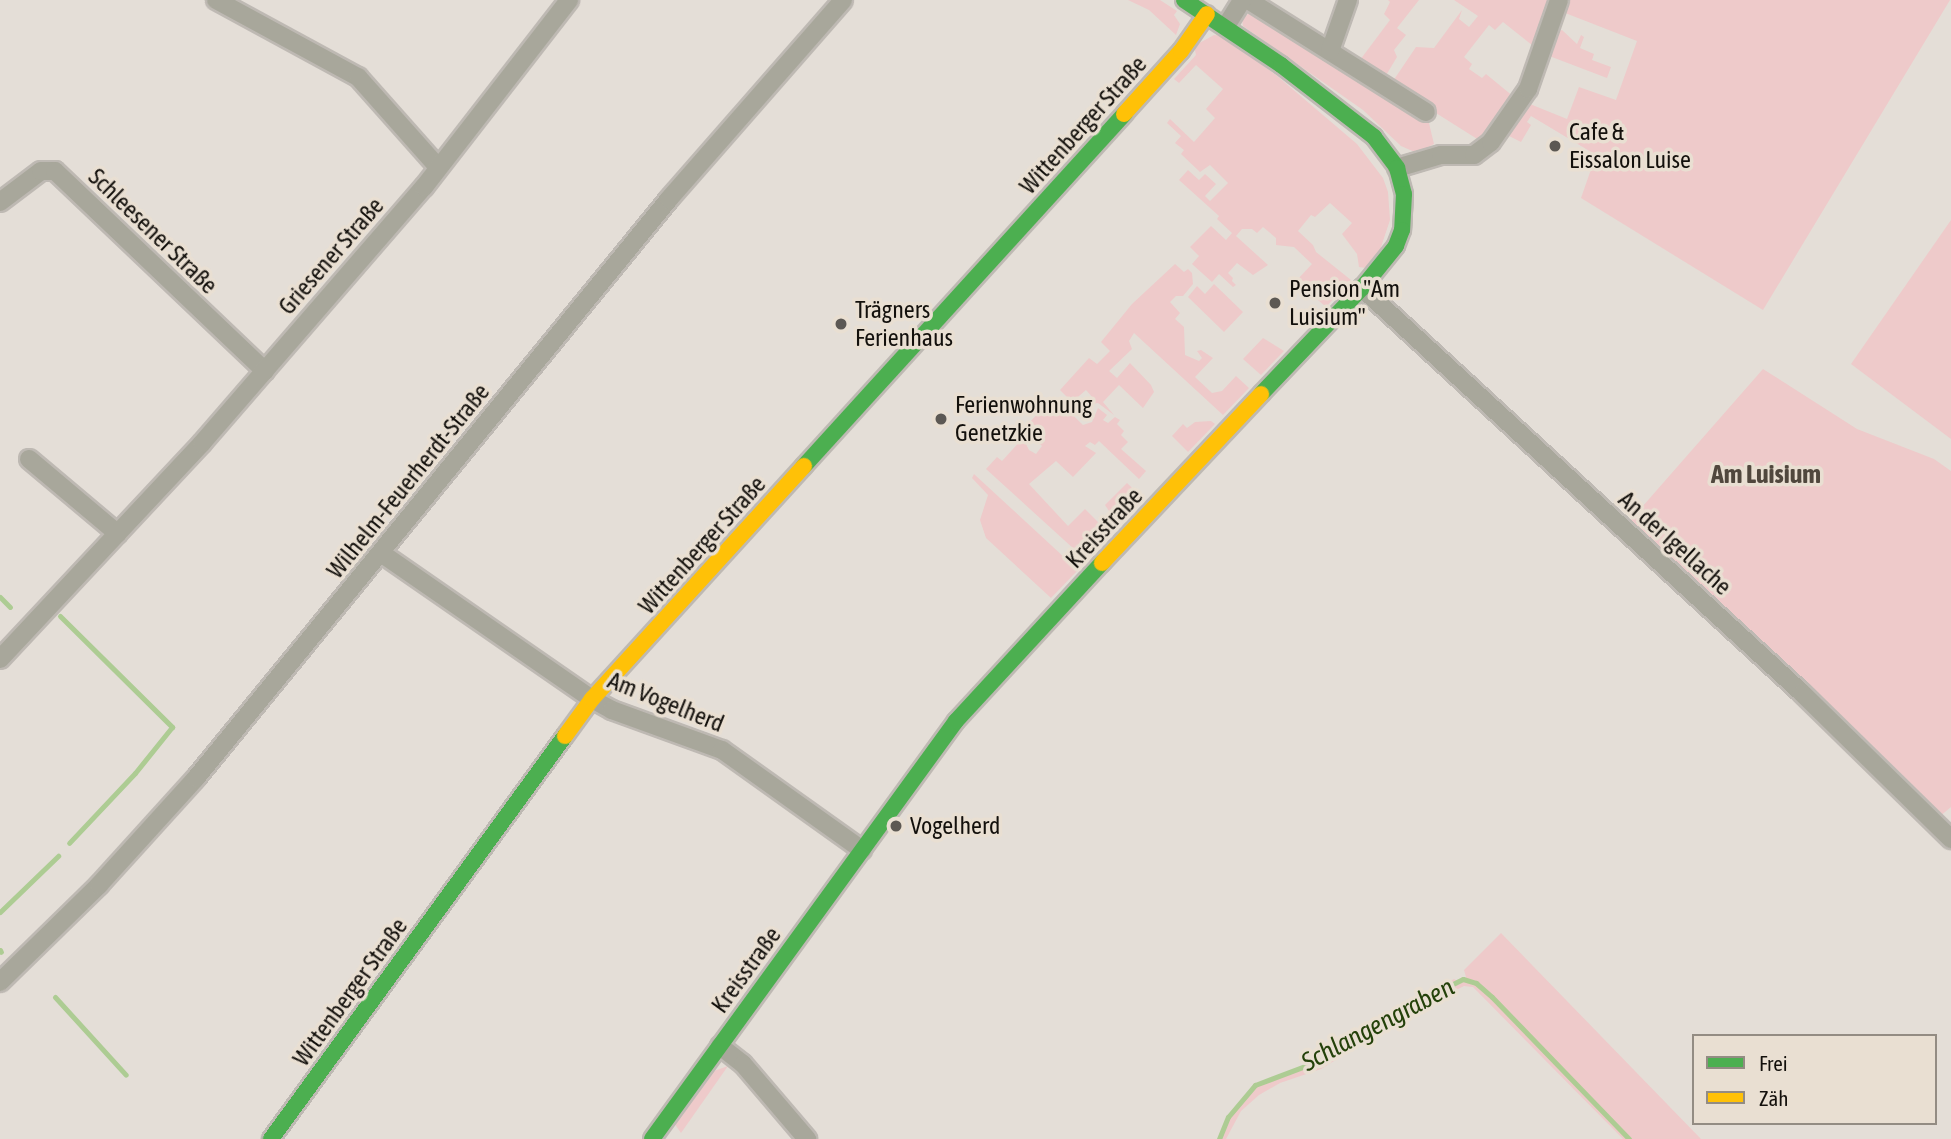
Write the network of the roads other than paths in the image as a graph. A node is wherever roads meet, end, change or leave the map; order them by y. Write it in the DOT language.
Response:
graph roads {
  1 [pos="216,0"];
  2 [pos="569,0"];
  3 [pos="843,0"];
  4 [pos="1184,0"];
  5 [pos="1242,0"];
  6 [pos="1248,0"];
  7 [pos="1348,0"];
  8 [pos="1559,0"];
  9 [pos="1207,14"];
  10 [pos="1226,26"];
  11 [pos="1329,51"];
  12 [pos="1426,112"];
  13 [pos="438,167"];
  14 [pos="1397,168"];
  15 [pos="0,202"];
  16 [pos="1362,288"];
  17 [pos="265,371"];
  18 [pos="29,459"];
  19 [pos="118,534"];
  20 [pos="382,553"];
  21 [pos="0,659"];
  22 [pos="592,699"];
  23 [pos="1951,838"];
  24 [pos="862,850"];
  25 [pos="0,982"];
  26 [pos="720,1046"];
  27 [pos="271,1139"];
  28 [pos="652,1139"];
  29 [pos="807,1139"];
  1 -- 13 [label="street"];
  2 -- 13 [label="street, Griesener Straße"];
  3 -- 20 [label="street, Wilhelm-Feuerherdt-Straße"];
  4 -- 9 [label="main road, Kreisstraße"];
  5 -- 10 [label="street"];
  6 -- 11 [label="street"];
  7 -- 11 [label="street"];
  8 -- 14 [label="street"];
  9 -- 10 [label="main road, Kreisstraße"];
  9 -- 22 [label="main road, Wittenberger Straße"];
  10 -- 14 [label="main road, Kreisstraße"];
  11 -- 12 [label="street"];
  13 -- 17 [label="street, Griesener Straße"];
  14 -- 16 [label="main road, Kreisstraße"];
  15 -- 17 [label="street, Schleesener Straße"];
  16 -- 23 [label="street, An der Igellache"];
  16 -- 24 [label="main road, Kreisstraße"];
  17 -- 19 [label="street, Griesener Straße"];
  18 -- 19 [label="street"];
  19 -- 21 [label="street, Griesener Straße"];
  20 -- 22 [label="street, Am Vogelherd"];
  20 -- 25 [label="street, Wilhelm-Feuerherdt-Straße"];
  22 -- 24 [label="street, Am Vogelherd"];
  22 -- 27 [label="main road, Wittenberger Straße"];
  24 -- 26 [label="main road, Kreisstraße"];
  26 -- 28 [label="main road, Kreisstraße"];
  26 -- 29 [label="street"];
}
